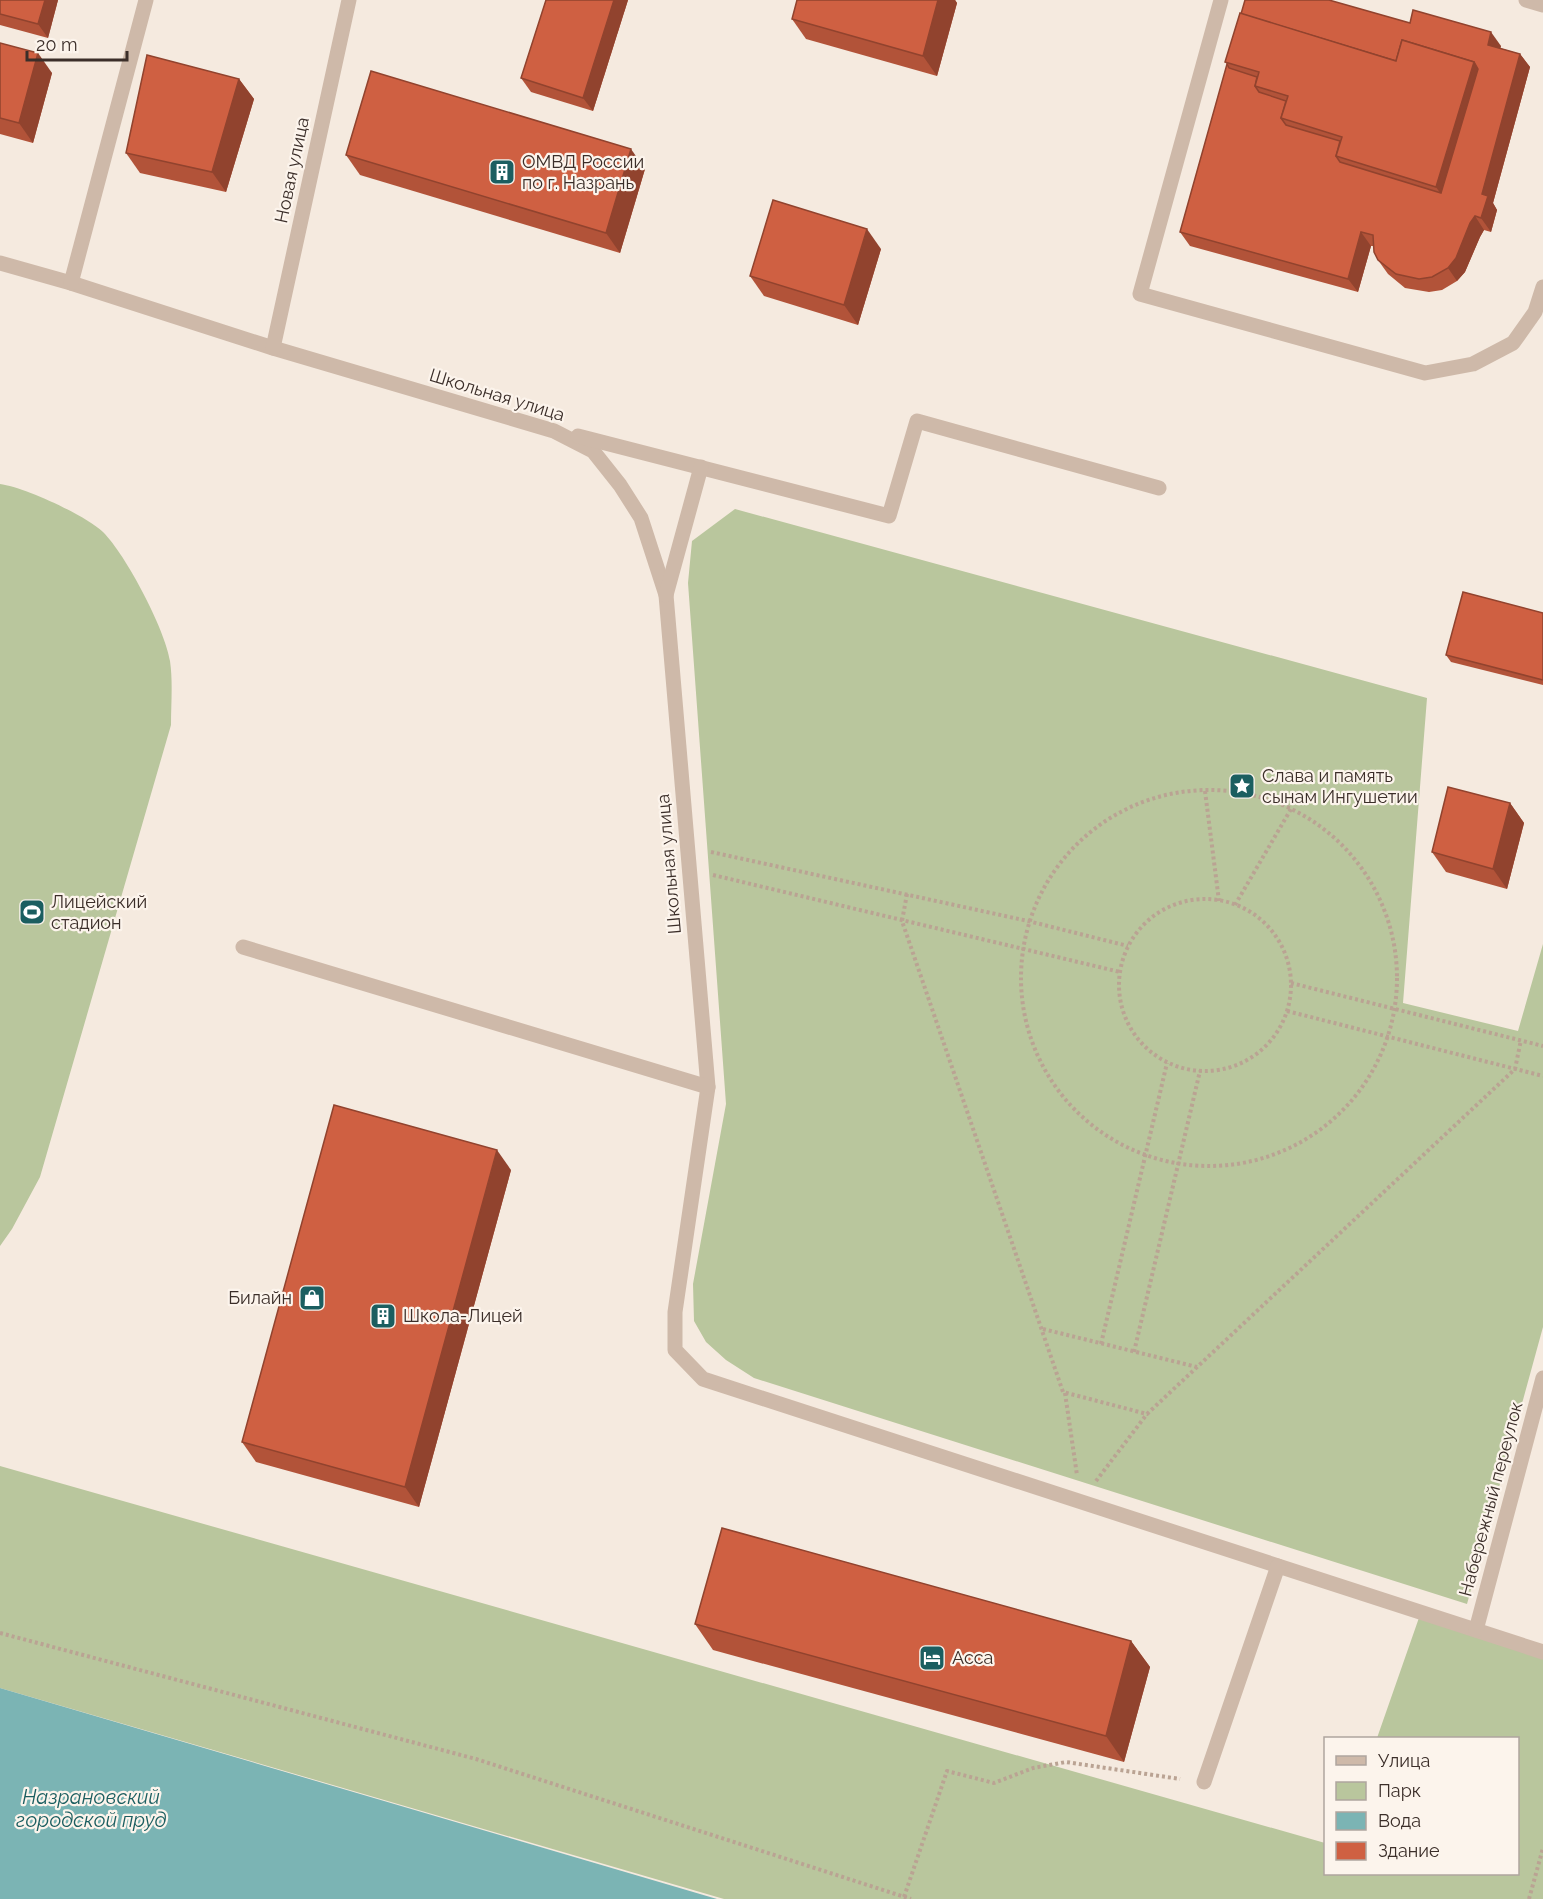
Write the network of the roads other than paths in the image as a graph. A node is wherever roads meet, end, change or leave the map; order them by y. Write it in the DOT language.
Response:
graph roads {
  1 [pos="146,0"];
  2 [pos="349,0"];
  3 [pos="1221,0"];
  4 [pos="1526,0"];
  5 [pos="1543,4"];
  6 [pos="0,263"];
  7 [pos="71,283"];
  8 [pos="1543,287"];
  9 [pos="273,348"];
  10 [pos="554,431"];
  11 [pos="701,467"];
  12 [pos="1159,488"];
  13 [pos="666,595"];
  14 [pos="243,947"];
  15 [pos="708,1087"];
  16 [pos="1543,1377"];
  17 [pos="1278,1566"];
  18 [pos="1476,1630"];
  19 [pos="1543,1652"];
  20 [pos="1204,1782"];
  1 -- 7 [label="street"];
  2 -- 9 [label="street, Новая улица"];
  3 -- 8 [label="street"];
  4 -- 5 [label="street"];
  6 -- 7 [label="street, Школьная улица"];
  7 -- 9 [label="street, Школьная улица"];
  9 -- 10 [label="street, Школьная улица"];
  10 -- 11 [label="street"];
  10 -- 13 [label="street, Школьная улица"];
  11 -- 12 [label="street"];
  11 -- 13 [label="street"];
  13 -- 15 [label="street, Школьная улица"];
  14 -- 15 [label="street"];
  15 -- 17 [label="street, Школьная улица"];
  16 -- 18 [label="street, Набережный переулок"];
  17 -- 18 [label="street, Школьная улица"];
  17 -- 20 [label="street"];
  18 -- 19 [label="street, Школьная улица"];
}
